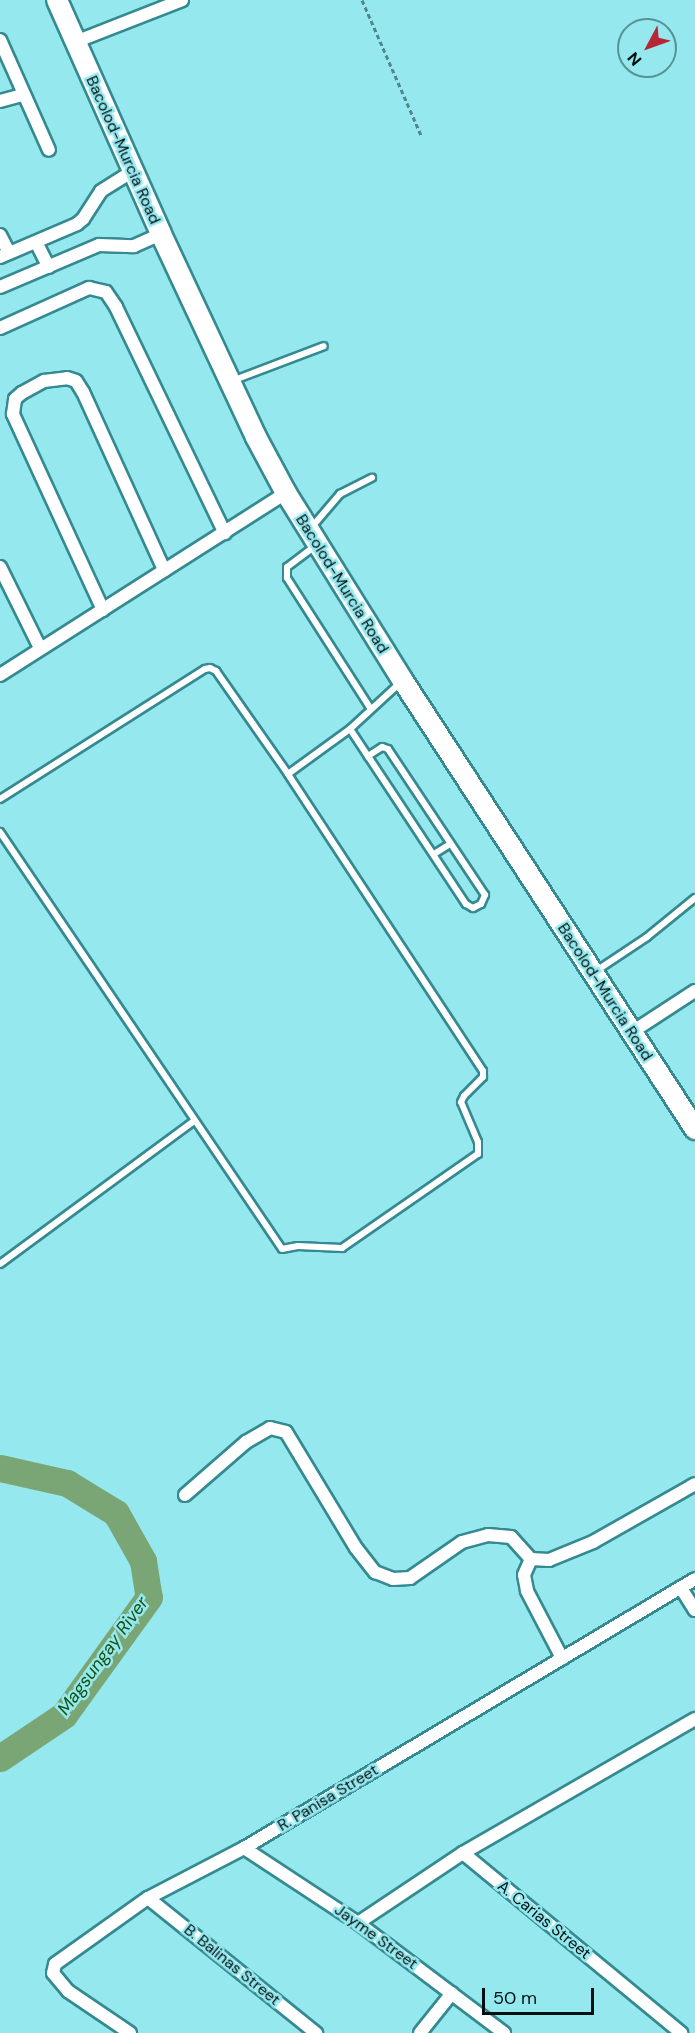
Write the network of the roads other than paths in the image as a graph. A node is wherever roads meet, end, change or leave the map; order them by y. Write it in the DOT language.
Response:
graph roads {
  1 [pos="57,0"];
  2 [pos="182,0"];
  3 [pos="0,40"];
  4 [pos="75,42"];
  5 [pos="23,95"];
  6 [pos="0,101"];
  7 [pos="49,150"];
  8 [pos="132,172"];
  9 [pos="160,234"];
  10 [pos="0,235"];
  11 [pos="36,242"];
  12 [pos="4,254"];
  13 [pos="49,267"];
  14 [pos="0,287"];
  15 [pos="0,328"];
  16 [pos="324,346"];
  17 [pos="229,382"];
  18 [pos="372,478"];
  19 [pos="286,493"];
  20 [pos="225,532"];
  21 [pos="312,538"];
  22 [pos="0,567"];
  23 [pos="164,570"];
  24 [pos="103,610"];
  25 [pos="40,648"];
  26 [pos="0,675"];
  27 [pos="403,681"];
  28 [pos="370,708"];
  29 [pos="350,729"];
  30 [pos="368,756"];
  31 [pos="288,774"];
  32 [pos="0,799"];
  33 [pos="0,832"];
  34 [pos="450,844"];
  35 [pos="434,854"];
  36 [pos="695,898"];
  37 [pos="593,973"];
  38 [pos="695,991"];
  39 [pos="632,1032"];
  40 [pos="194,1121"];
  41 [pos="695,1129"];
  42 [pos="0,1264"];
  43 [pos="695,1484"];
  44 [pos="185,1495"];
  45 [pos="531,1559"];
  46 [pos="695,1579"];
  47 [pos="681,1588"];
  48 [pos="695,1610"];
  49 [pos="562,1658"];
  50 [pos="695,1719"];
  51 [pos="244,1848"];
  52 [pos="463,1853"];
  53 [pos="148,1898"];
  54 [pos="358,1923"];
  55 [pos="452,1993"];
  56 [pos="130,2033"];
  57 [pos="316,2033"];
  58 [pos="420,2033"];
  59 [pos="504,2033"];
  60 [pos="681,2033"];
  1 -- 4 [label="main road, Bacolod-Murcia Road"];
  2 -- 4 [label="street"];
  3 -- 5 [label="street"];
  4 -- 8 [label="main road, Bacolod-Murcia Road"];
  5 -- 6 [label="street"];
  5 -- 7 [label="street"];
  8 -- 9 [label="main road, Bacolod-Murcia Road"];
  8 -- 11 [label="street"];
  9 -- 13 [label="street"];
  9 -- 17 [label="main road, Bacolod-Murcia Road"];
  10 -- 12 [label="street"];
  11 -- 12 [label="street"];
  11 -- 13 [label="street"];
  13 -- 14 [label="street"];
  15 -- 20 [label="street"];
  16 -- 17 [label="lane"];
  17 -- 19 [label="main road, Bacolod-Murcia Road"];
  18 -- 21 [label="lane"];
  19 -- 20 [label="street"];
  19 -- 21 [label="main road, Bacolod-Murcia Road"];
  20 -- 23 [label="street"];
  21 -- 27 [label="main road, Bacolod-Murcia Road"];
  21 -- 28 [label="lane"];
  22 -- 25 [label="street"];
  23 -- 24 [label="street"];
  23 -- 24 [label="street"];
  24 -- 25 [label="street"];
  25 -- 26 [label="street"];
  27 -- 28 [label="lane"];
  27 -- 37 [label="main road, Bacolod-Murcia Road"];
  28 -- 29 [label="lane"];
  29 -- 30 [label="lane"];
  29 -- 31 [label="lane"];
  30 -- 34 [label="lane"];
  30 -- 35 [label="lane"];
  31 -- 32 [label="lane"];
  31 -- 40 [label="lane"];
  33 -- 40 [label="lane"];
  34 -- 35 [label="lane"];
  34 -- 35 [label="lane"];
  36 -- 37 [label="lane"];
  37 -- 39 [label="main road, Bacolod-Murcia Road"];
  38 -- 39 [label="street"];
  39 -- 41 [label="main road, Bacolod-Murcia Road"];
  40 -- 42 [label="lane"];
  43 -- 45 [label="street"];
  44 -- 45 [label="street"];
  45 -- 49 [label="street"];
  46 -- 47 [label="street, R. Panisa Street"];
  47 -- 48 [label="street"];
  47 -- 49 [label="street, R. Panisa Street"];
  49 -- 51 [label="street, R. Panisa Street"];
  50 -- 52 [label="street"];
  51 -- 53 [label="street, R. Panisa Street"];
  51 -- 54 [label="street, Jayme Street"];
  52 -- 54 [label="street"];
  52 -- 60 [label="street, A. Carias Street"];
  53 -- 56 [label="street, R. Panisa Street"];
  53 -- 57 [label="street, B. Balinas Street"];
  54 -- 55 [label="street, Jayme Street"];
  55 -- 58 [label="street"];
  55 -- 59 [label="street, Jayme Street"];
}
